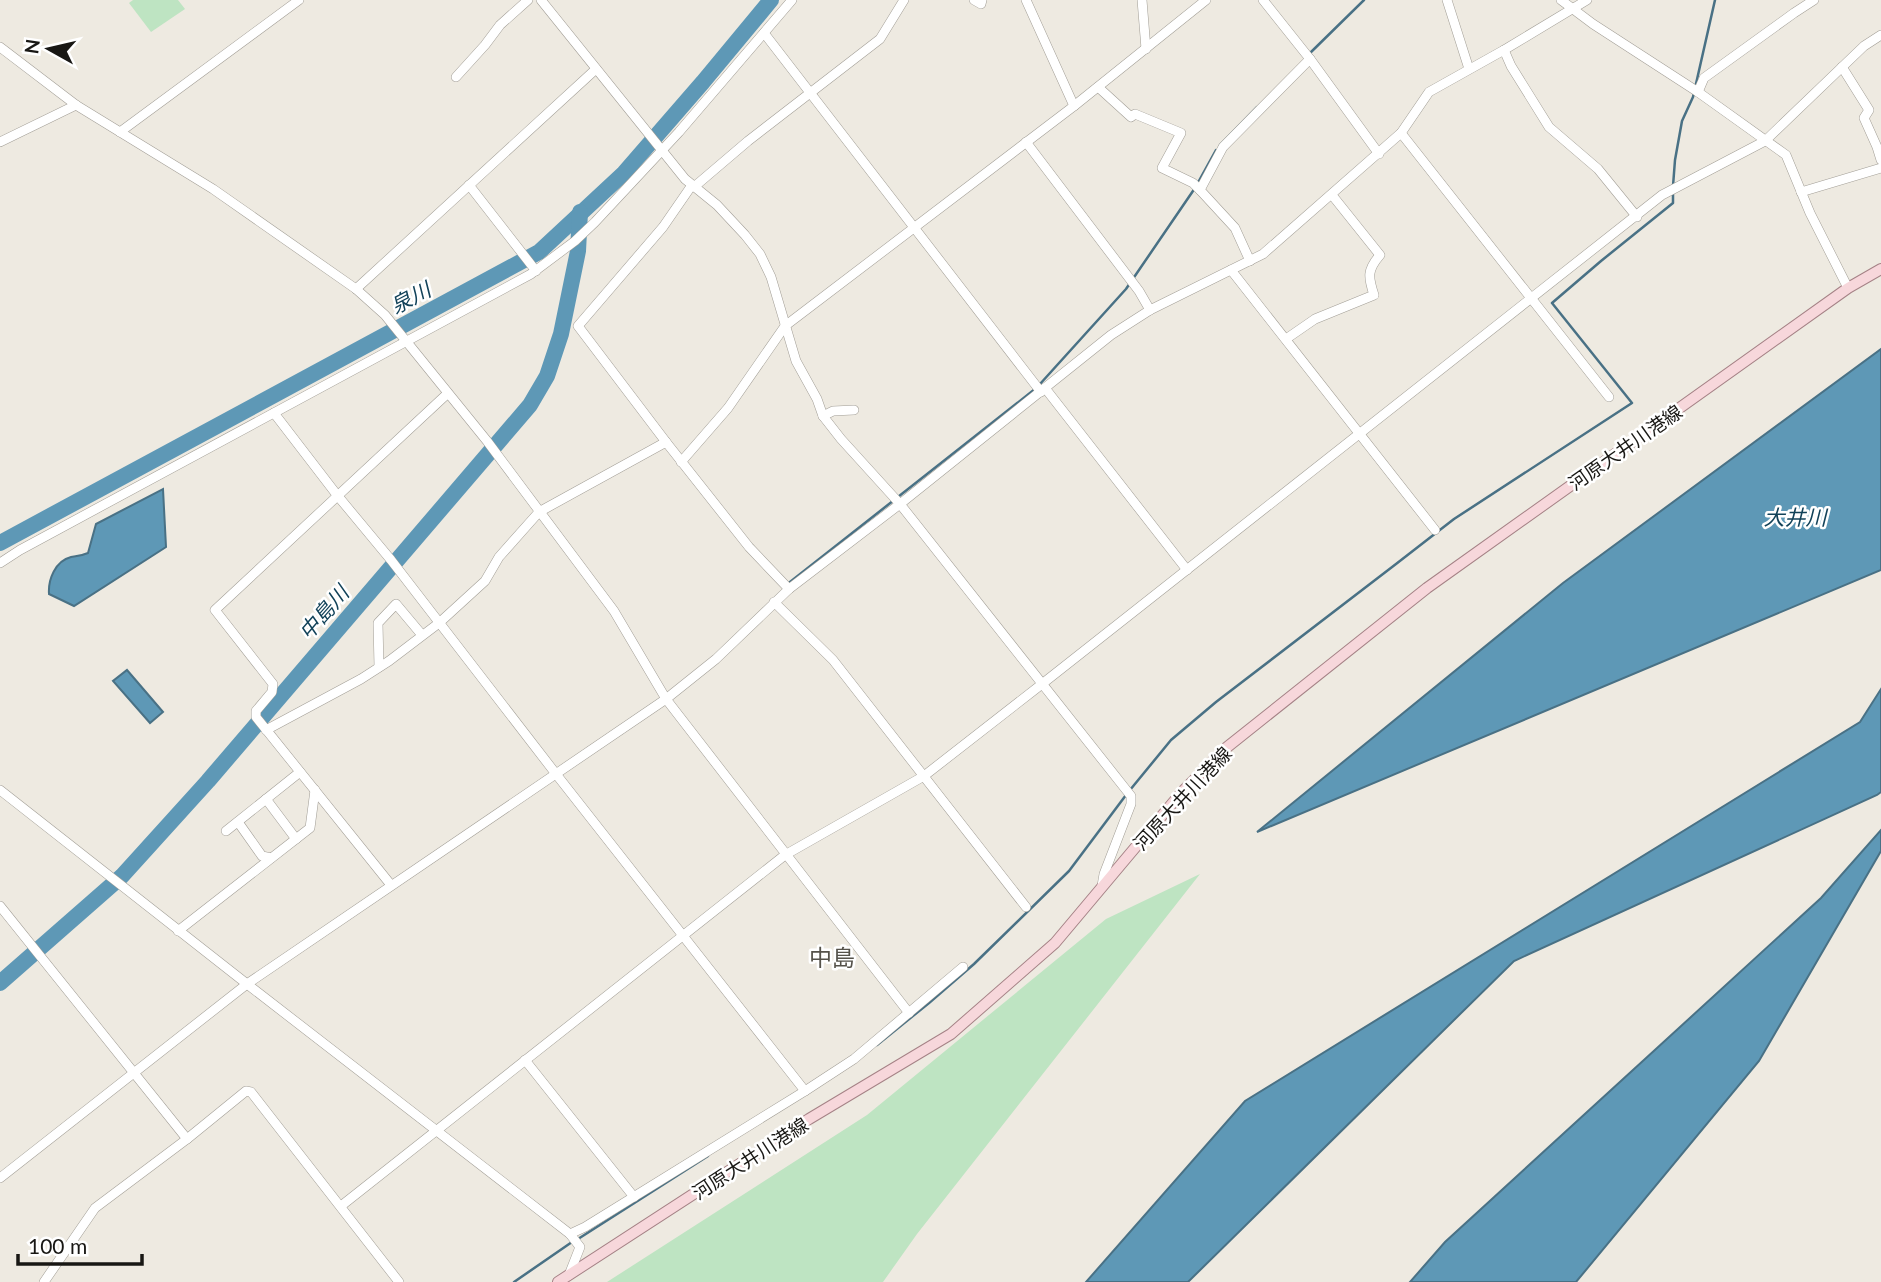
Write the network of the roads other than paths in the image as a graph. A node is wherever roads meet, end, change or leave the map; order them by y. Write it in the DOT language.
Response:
graph roads {
  1 [pos="299,0"];
  2 [pos="528,0"];
  3 [pos="541,0"];
  4 [pos="792,0"];
  5 [pos="904,0"];
  6 [pos="974,0"];
  7 [pos="982,0"];
  8 [pos="1026,0"];
  9 [pos="1142,0"];
  10 [pos="1206,0"];
  11 [pos="1263,0"];
  12 [pos="1447,0"];
  13 [pos="1561,0"];
  14 [pos="1587,0"];
  15 [pos="1814,0"];
  16 [pos="1572,8"];
  17 [pos="764,33"];
  18 [pos="1881,35"];
  19 [pos="0,47"];
  20 [pos="1146,48"];
  21 [pos="1504,50"];
  22 [pos="1308,56"];
  23 [pos="1842,67"];
  24 [pos="596,69"];
  25 [pos="1469,69"];
  26 [pos="456,76"];
  27 [pos="1098,87"];
  28 [pos="1695,90"];
  29 [pos="810,91"];
  30 [pos="76,105"];
  31 [pos="1074,106"];
  32 [pos="120,132"];
  33 [pos="1401,134"];
  34 [pos="1765,141"];
  35 [pos="0,142"];
  36 [pos="1026,142"];
  37 [pos="662,150"];
  38 [pos="1379,154"];
  39 [pos="1881,160"];
  40 [pos="1881,168"];
  41 [pos="469,185"];
  42 [pos="693,186"];
  43 [pos="1197,187"];
  44 [pos="1801,192"];
  45 [pos="1332,195"];
  46 [pos="1637,217"];
  47 [pos="914,227"];
  48 [pos="1250,261"];
  49 [pos="1881,269"];
  50 [pos="536,270"];
  51 [pos="1231,270"];
  52 [pos="1848,288"];
  53 [pos="356,289"];
  54 [pos="1532,298"];
  55 [pos="1150,310"];
  56 [pos="785,326"];
  57 [pos="1286,339"];
  58 [pos="407,341"];
  59 [pos="1042,391"];
  60 [pos="447,394"];
  61 [pos="1609,397"];
  62 [pos="854,410"];
  63 [pos="274,413"];
  64 [pos="823,416"];
  65 [pos="1361,434"];
  66 [pos="666,442"];
  67 [pos="681,462"];
  68 [pos="337,495"];
  69 [pos="900,504"];
  70 [pos="539,512"];
  71 [pos="1435,530"];
  72 [pos="0,563"];
  73 [pos="1187,570"];
  74 [pos="789,589"];
  75 [pos="774,602"];
  76 [pos="439,623"];
  77 [pos="422,635"];
  78 [pos="379,667"];
  79 [pos="1042,684"];
  80 [pos="666,699"];
  81 [pos="266,729"];
  82 [pos="300,772"];
  83 [pos="555,774"];
  84 [pos="924,776"];
  85 [pos="0,790"];
  86 [pos="315,790"];
  87 [pos="266,799"];
  88 [pos="238,822"];
  89 [pos="226,831"];
  90 [pos="296,839"];
  91 [pos="785,855"];
  92 [pos="271,858"];
  93 [pos="391,885"];
  94 [pos="1102,887"];
  95 [pos="0,906"];
  96 [pos="1027,907"];
  97 [pos="178,931"];
  98 [pos="683,936"];
  99 [pos="963,967"];
  100 [pos="247,984"];
  101 [pos="909,1013"];
  102 [pos="525,1060"];
  103 [pos="134,1072"];
  104 [pos="805,1091"];
  105 [pos="435,1130"];
  106 [pos="187,1139"];
  107 [pos="0,1178"];
  108 [pos="634,1197"];
  109 [pos="341,1206"];
  110 [pos="571,1235"];
  111 [pos="569,1275"];
  112 [pos="44,1282"];
  113 [pos="399,1282"];
  114 [pos="558,1282"];
  1 -- 32 [label="street"];
  2 -- 26 [label="street"];
  3 -- 24 [label="street"];
  4 -- 17 [label="street"];
  5 -- 29 [label="street"];
  6 -- 7 [label="street"];
  8 -- 31 [label="street"];
  9 -- 20 [label="street"];
  10 -- 20 [label="street"];
  11 -- 22 [label="street"];
  12 -- 25 [label="street"];
  13 -- 16 [label="street"];
  14 -- 16 [label="street"];
  15 -- 28 [label="street"];
  16 -- 21 [label="street"];
  16 -- 28 [label="street"];
  17 -- 29 [label="street"];
  17 -- 37 [label="street"];
  18 -- 23 [label="street"];
  19 -- 30 [label="street"];
  20 -- 27 [label="street"];
  21 -- 25 [label="street"];
  21 -- 46 [label="street"];
  22 -- 38 [label="street"];
  22 -- 43 [label="street"];
  23 -- 34 [label="street"];
  23 -- 39 [label="street"];
  24 -- 37 [label="street"];
  24 -- 41 [label="street"];
  25 -- 33 [label="street"];
  27 -- 31 [label="street"];
  27 -- 43 [label="street"];
  28 -- 34 [label="street"];
  29 -- 42 [label="street"];
  29 -- 47 [label="street"];
  30 -- 32 [label="street"];
  30 -- 35 [label="street"];
  31 -- 36 [label="street"];
  32 -- 53 [label="street"];
  33 -- 38 [label="street"];
  33 -- 54 [label="street"];
  34 -- 44 [label="street"];
  34 -- 46 [label="street"];
  36 -- 47 [label="street"];
  36 -- 55 [label="street"];
  37 -- 42 [label="street"];
  37 -- 50 [label="street"];
  38 -- 45 [label="street"];
  40 -- 44 [label="street"];
  41 -- 50 [label="street"];
  41 -- 53 [label="street"];
  42 -- 56 [label="street"];
  42 -- 66 [label="street"];
  43 -- 48 [label="street"];
  44 -- 52 [label="street"];
  45 -- 48 [label="street"];
  45 -- 57 [label="street"];
  46 -- 54 [label="street"];
  47 -- 56 [label="street"];
  47 -- 59 [label="street"];
  48 -- 51 [label="street"];
  49 -- 52 [label="main road, 河原大井川港線"];
  50 -- 58 [label="street"];
  51 -- 55 [label="street"];
  51 -- 57 [label="street"];
  52 -- 94 [label="main road, 河原大井川港線"];
  53 -- 58 [label="street"];
  54 -- 61 [label="street"];
  54 -- 65 [label="street"];
  55 -- 59 [label="street"];
  56 -- 64 [label="street"];
  56 -- 67 [label="street"];
  57 -- 65 [label="street"];
  58 -- 60 [label="street"];
  58 -- 63 [label="street"];
  59 -- 69 [label="street"];
  59 -- 73 [label="street"];
  60 -- 68 [label="street"];
  60 -- 70 [label="street"];
  62 -- 64 [label="street"];
  63 -- 68 [label="street"];
  63 -- 72 [label="street"];
  64 -- 69 [label="street"];
  65 -- 71 [label="street"];
  65 -- 73 [label="street"];
  66 -- 67 [label="street"];
  66 -- 70 [label="street"];
  67 -- 74 [label="street"];
  68 -- 76 [label="street"];
  68 -- 81 [label="street"];
  69 -- 74 [label="street"];
  69 -- 79 [label="street"];
  70 -- 76 [label="street"];
  70 -- 80 [label="street"];
  73 -- 79 [label="street"];
  74 -- 75 [label="street"];
  75 -- 80 [label="street"];
  75 -- 84 [label="street"];
  76 -- 77 [label="street"];
  76 -- 83 [label="street"];
  77 -- 78 [label="street"];
  77 -- 78 [label="street"];
  78 -- 81 [label="street"];
  79 -- 84 [label="street"];
  79 -- 94 [label="street"];
  80 -- 83 [label="street"];
  80 -- 91 [label="street"];
  81 -- 82 [label="street"];
  82 -- 86 [label="street"];
  82 -- 87 [label="street"];
  83 -- 93 [label="street"];
  83 -- 98 [label="street"];
  84 -- 91 [label="street"];
  84 -- 96 [label="street"];
  85 -- 97 [label="street"];
  86 -- 90 [label="street"];
  86 -- 93 [label="street"];
  87 -- 88 [label="street"];
  87 -- 90 [label="street"];
  88 -- 89 [label="street"];
  88 -- 92 [label="street"];
  90 -- 92 [label="street"];
  91 -- 98 [label="street"];
  91 -- 101 [label="street"];
  92 -- 97 [label="street"];
  93 -- 100 [label="street"];
  94 -- 111 [label="main road, 河原大井川港線"];
  95 -- 103 [label="street"];
  97 -- 100 [label="street"];
  98 -- 102 [label="street"];
  98 -- 104 [label="street"];
  99 -- 101 [label="street"];
  100 -- 103 [label="street"];
  100 -- 105 [label="street"];
  101 -- 104 [label="street"];
  102 -- 105 [label="street"];
  102 -- 108 [label="street"];
  103 -- 106 [label="street"];
  103 -- 107 [label="street"];
  104 -- 108 [label="street"];
  105 -- 109 [label="street"];
  105 -- 110 [label="street"];
  106 -- 109 [label="street"];
  106 -- 112 [label="street"];
  108 -- 110 [label="street"];
  109 -- 113 [label="street"];
  110 -- 111 [label="street"];
  111 -- 114 [label="main road, 河原大井川港線"];
}
